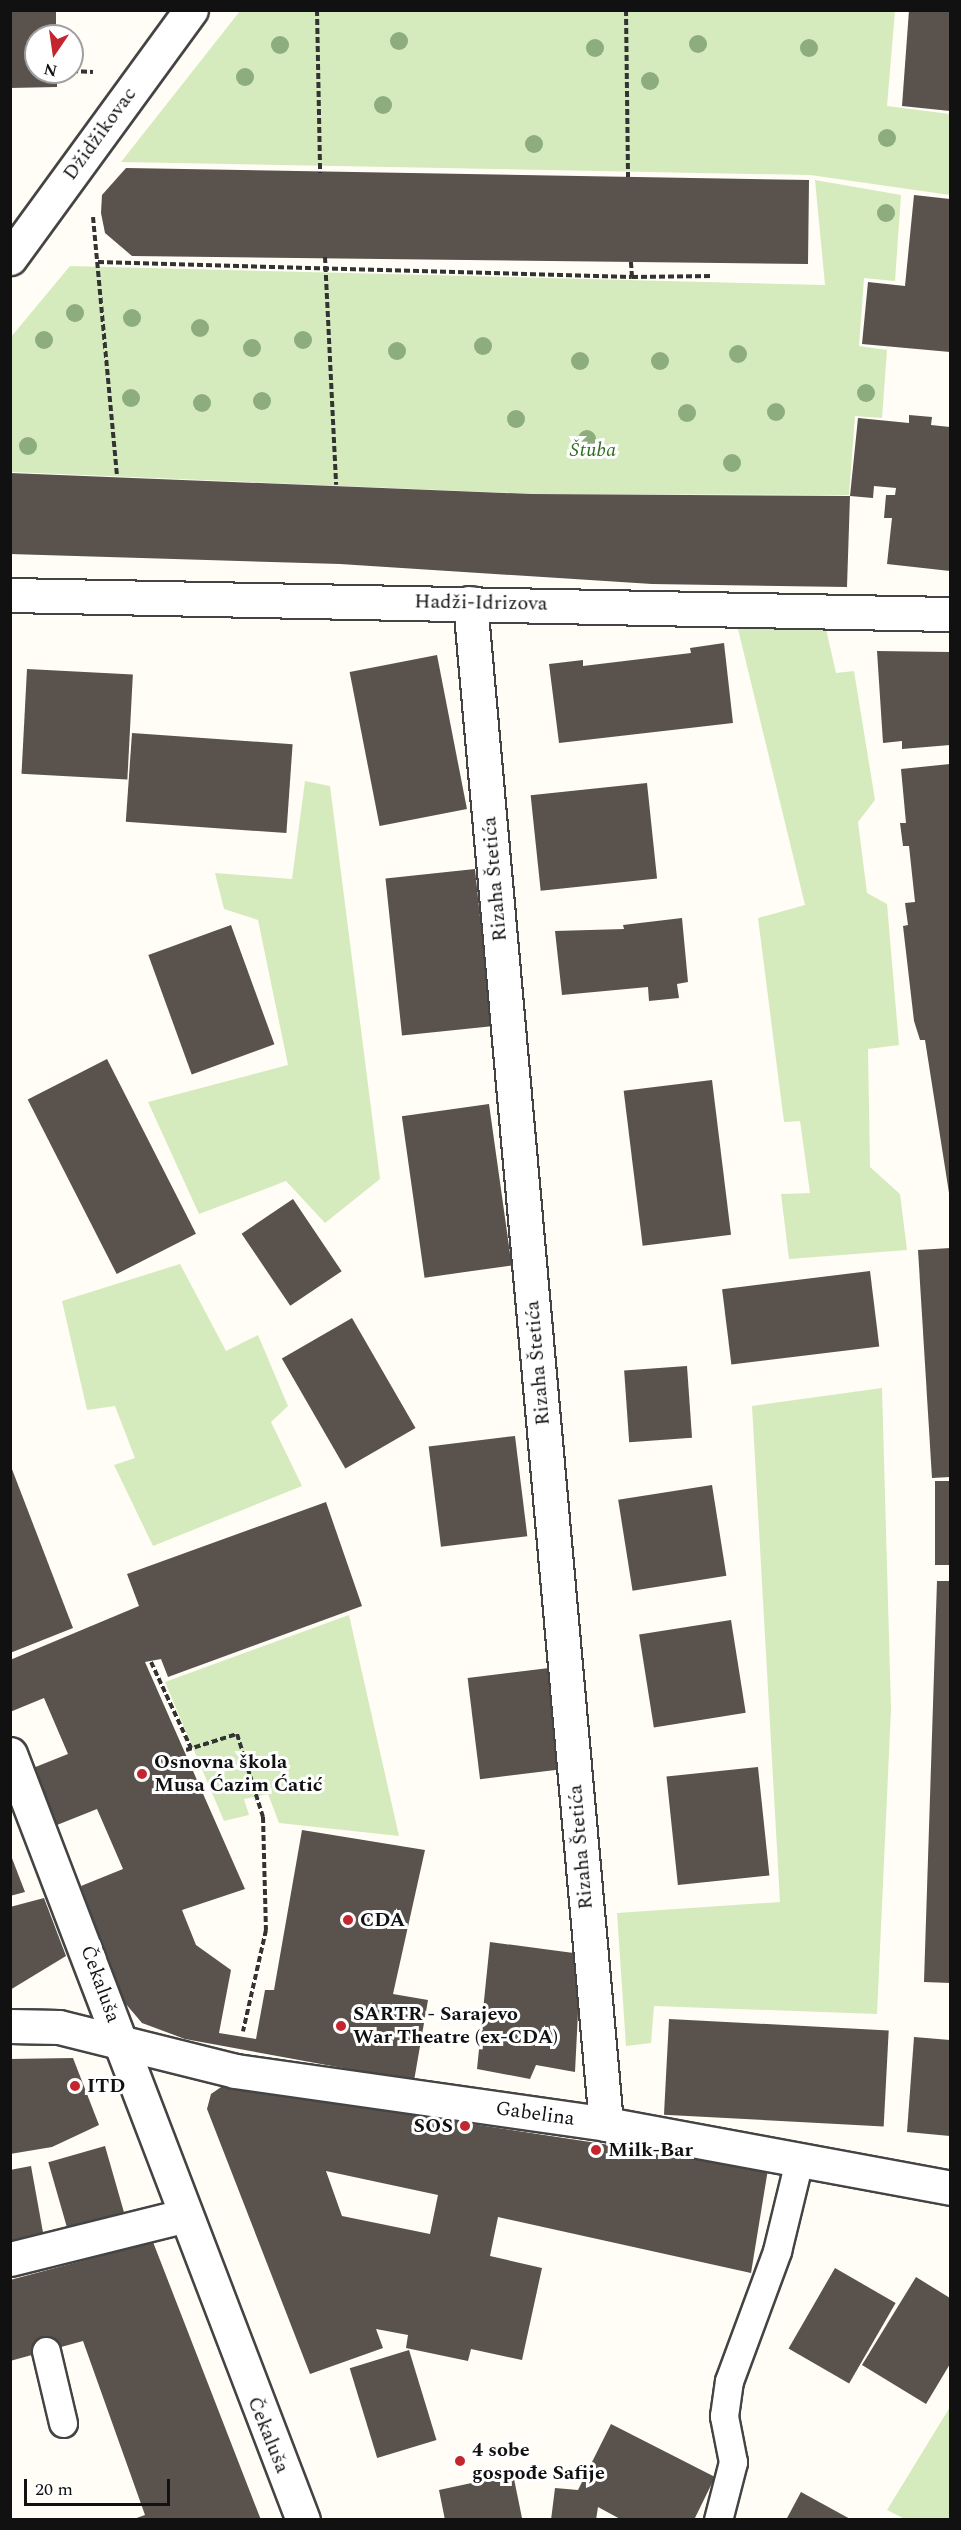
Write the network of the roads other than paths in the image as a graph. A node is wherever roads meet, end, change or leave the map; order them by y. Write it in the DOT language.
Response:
graph roads {
  1 [pos="191,10"];
  2 [pos="10,258"];
  3 [pos="10,595"];
  4 [pos="470,603"];
  5 [pos="951,614"];
  6 [pos="10,1754"];
  7 [pos="10,2026"];
  8 [pos="120,2039"];
  9 [pos="606,2124"];
  10 [pos="798,2161"];
  11 [pos="951,2188"];
  12 [pos="183,2216"];
  13 [pos="22,2263"];
  14 [pos="46,2351"];
  15 [pos="63,2423"];
  16 [pos="303,2520"];
  17 [pos="718,2520"];
  1 -- 2 [label="street, Džidžikovac"];
  3 -- 4 [label="street, Hadži-Idrizova"];
  4 -- 5 [label="street, Hadži-Idrizova"];
  4 -- 9 [label="street, Rizaha Štetića"];
  6 -- 8 [label="street, Čekaluša"];
  7 -- 8 [label="street, Gabelina"];
  8 -- 9 [label="street, Gabelina"];
  8 -- 12 [label="street, Čekaluša"];
  9 -- 10 [label="street, Gabelina"];
  10 -- 11 [label="street, Gabelina"];
  10 -- 17 [label="lane"];
  12 -- 13 [label="street"];
  12 -- 16 [label="street, Čekaluša"];
  14 -- 15 [label="lane"];
}
